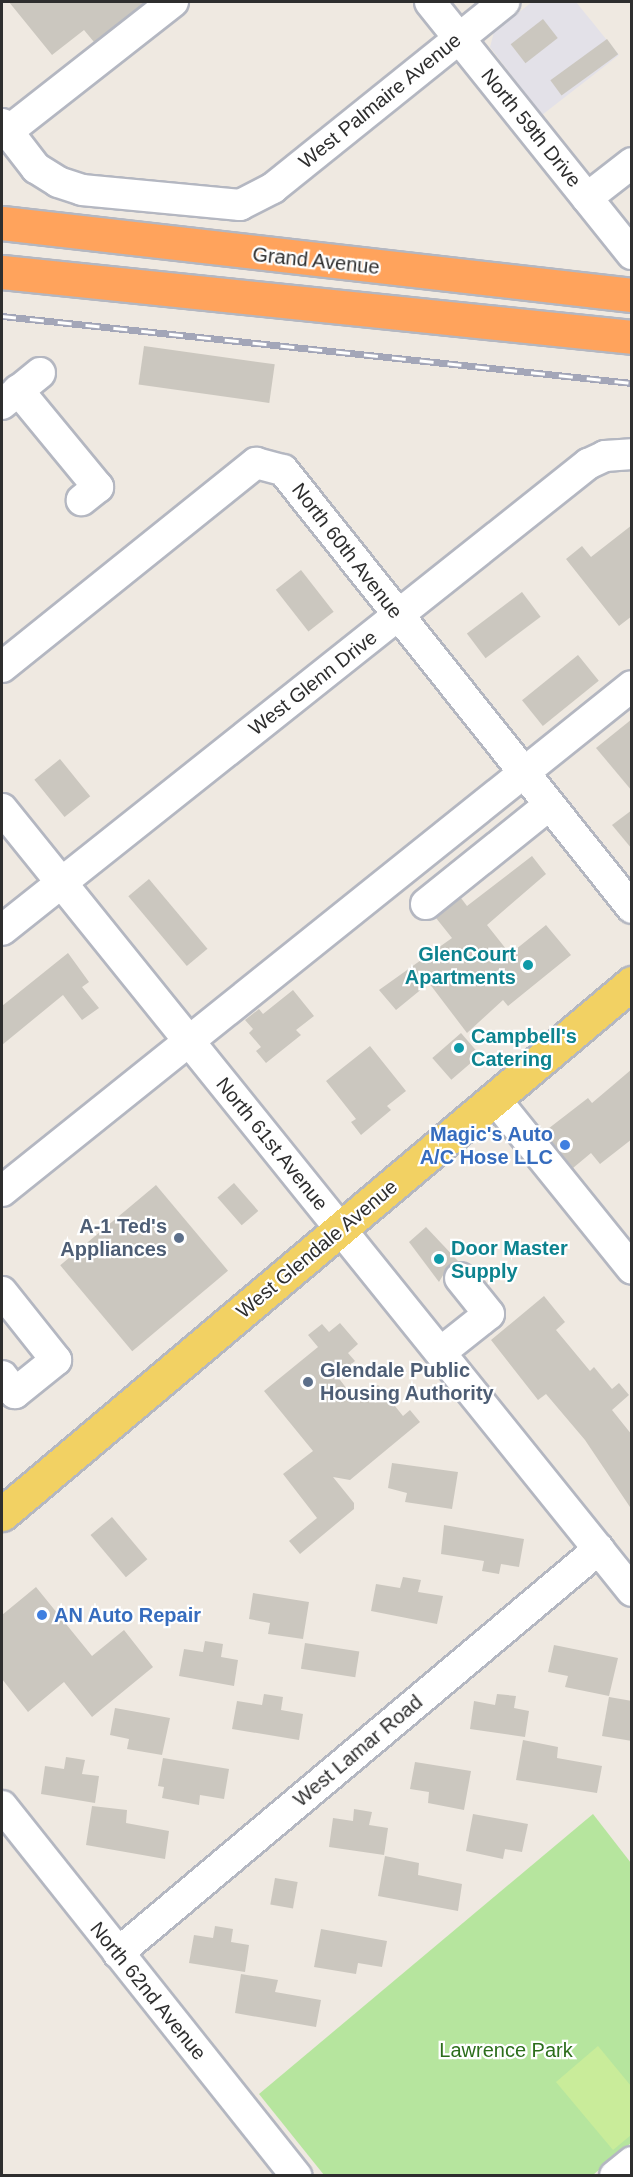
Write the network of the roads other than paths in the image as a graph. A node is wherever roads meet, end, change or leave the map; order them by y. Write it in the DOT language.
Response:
graph roads {
  1 [pos="173,2"];
  2 [pos="430,2"];
  3 [pos="504,2"];
  4 [pos="459,38"];
  5 [pos="4,128"];
  6 [pos="632,163"];
  7 [pos="587,198"];
  8 [pos="2,223"];
  9 [pos="632,254"];
  10 [pos="2,272"];
  11 [pos="632,296"];
  12 [pos="632,337"];
  13 [pos="20,389"];
  14 [pos="632,454"];
  15 [pos="81,500"];
  16 [pos="399,615"];
  17 [pos="2,666"];
  18 [pos="632,687"];
  19 [pos="524,773"];
  20 [pos="549,805"];
  21 [pos="2,809"];
  22 [pos="61,882"];
  23 [pos="426,904"];
  24 [pos="632,908"];
  25 [pos="2,930"];
  26 [pos="632,983"];
  27 [pos="189,1041"];
  28 [pos="495,1099"];
  29 [pos="2,1191"];
  30 [pos="340,1228"];
  31 [pos="632,1269"];
  32 [pos="460,1278"];
  33 [pos="2,1292"];
  34 [pos="441,1352"];
  35 [pos="2,1376"];
  36 [pos="2,1514"];
  37 [pos="599,1549"];
  38 [pos="632,1591"];
  39 [pos="2,1806"];
  40 [pos="118,1953"];
  41 [pos="632,2162"];
  42 [pos="296,2175"];
  43 [pos="615,2175"];
  1 -- 5 [label="street"];
  2 -- 4 [label="street, North 59th Drive"];
  3 -- 4 [label="street, West Palmaire Avenue"];
  4 -- 5 [label="street, West Palmaire Avenue"];
  4 -- 7 [label="street, North 59th Drive"];
  6 -- 7 [label="street"];
  7 -- 9 [label="street, North 59th Drive"];
  8 -- 11 [label="highway, Grand Avenue"];
  10 -- 12 [label="highway"];
  13 -- 15 [label="street"];
  14 -- 16 [label="street, West Glenn Drive"];
  16 -- 17 [label="street, North 60th Avenue"];
  16 -- 19 [label="street, North 60th Avenue"];
  16 -- 22 [label="street, West Glenn Drive"];
  18 -- 19 [label="street"];
  19 -- 20 [label="street, North 60th Avenue"];
  19 -- 27 [label="street"];
  20 -- 23 [label="street"];
  20 -- 24 [label="street, North 60th Avenue"];
  21 -- 22 [label="street, North 61st Avenue"];
  22 -- 25 [label="street, West Glenn Drive"];
  22 -- 27 [label="street, North 61st Avenue"];
  26 -- 28 [label="main road, West Glendale Avenue"];
  27 -- 29 [label="street"];
  27 -- 30 [label="street, North 61st Avenue"];
  28 -- 30 [label="main road, West Glendale Avenue"];
  28 -- 31 [label="street"];
  30 -- 34 [label="street, North 61st Avenue"];
  30 -- 36 [label="main road, West Glendale Avenue"];
  32 -- 34 [label="street"];
  33 -- 35 [label="street"];
  34 -- 37 [label="street, North 61st Avenue"];
  37 -- 38 [label="street, North 61st Avenue"];
  37 -- 40 [label="street, West Lamar Road"];
  39 -- 40 [label="street, North 62nd Avenue"];
  40 -- 42 [label="street, North 62nd Avenue"];
  41 -- 43 [label="street"];
}
